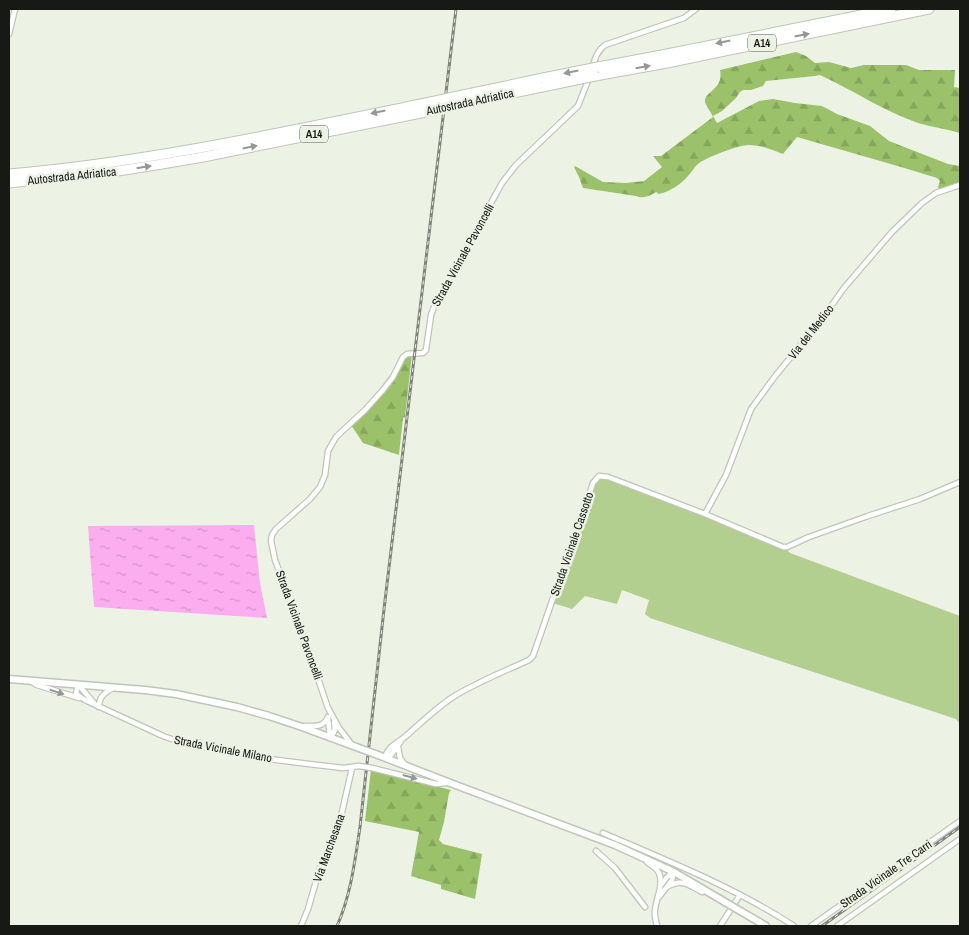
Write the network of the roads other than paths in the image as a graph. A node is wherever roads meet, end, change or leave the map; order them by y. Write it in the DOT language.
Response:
graph roads {
  1 [pos="15,9"];
  2 [pos="696,9"];
  3 [pos="891,9"];
  4 [pos="929,9"];
  5 [pos="9,34"];
  6 [pos="543,82"];
  7 [pos="426,107"];
  8 [pos="163,160"];
  9 [pos="9,174"];
  10 [pos="9,182"];
  11 [pos="960,185"];
  12 [pos="960,482"];
  13 [pos="705,514"];
  14 [pos="9,679"];
  15 [pos="30,680"];
  16 [pos="79,685"];
  17 [pos="113,688"];
  18 [pos="85,700"];
  19 [pos="99,707"];
  20 [pos="328,708"];
  21 [pos="328,717"];
  22 [pos="334,720"];
  23 [pos="298,725"];
  24 [pos="330,737"];
  25 [pos="403,738"];
  26 [pos="400,743"];
  27 [pos="356,747"];
  28 [pos="385,757"];
  29 [pos="406,766"];
  30 [pos="352,768"];
  31 [pos="448,782"];
  32 [pos="960,821"];
  33 [pos="603,833"];
  34 [pos="960,839"];
  35 [pos="596,851"];
  36 [pos="636,854"];
  37 [pos="674,872"];
  38 [pos="667,886"];
  39 [pos="659,889"];
  40 [pos="740,895"];
  41 [pos="715,896"];
  42 [pos="656,902"];
  43 [pos="645,907"];
  44 [pos="301,926"];
  45 [pos="657,926"];
  46 [pos="720,926"];
  47 [pos="766,926"];
  48 [pos="794,926"];
  49 [pos="811,926"];
  50 [pos="837,926"];
  1 -- 5 [label="street"];
  2 -- 20 [label="street, Strada Vicinale Pavoncelli"];
  3 -- 6 [label="highway, Autostrada Adriatica / A14, one-way, bridge"];
  6 -- 4 [label="highway, Autostrada Adriatica / A14, one-way, bridge"];
  6 -- 7 [label="highway, Autostrada Adriatica / A14, bridge"];
  6 -- 7 [label="highway, Autostrada Adriatica / A14, bridge"];
  7 -- 8 [label="highway, Autostrada Adriatica / A14"];
  8 -- 9 [label="highway, Autostrada Adriatica / A14"];
  10 -- 8 [label="highway, Autostrada Adriatica / A14, one-way"];
  11 -- 13 [label="street, Via del Medico"];
  12 -- 13 [label="street, Strada Vicinale Cassotto"];
  13 -- 25 [label="street, Strada Vicinale Cassotto"];
  14 -- 15 [label="main road"];
  15 -- 16 [label="main road"];
  15 -- 18 [label="street, Strada Vicinale Milano, one-way"];
  16 -- 17 [label="main road"];
  16 -- 18 [label="street"];
  16 -- 19 [label="street"];
  17 -- 19 [label="street"];
  17 -- 23 [label="main road"];
  18 -- 19 [label="street, Strada Vicinale Milano"];
  19 -- 30 [label="street, Strada Vicinale Milano"];
  20 -- 21 [label="street, Strada Vicinale Pavoncelli"];
  20 -- 22 [label="street, Strada Vicinale Pavoncelli"];
  21 -- 23 [label="street"];
  21 -- 24 [label="street, Strada Vicinale Pavoncelli"];
  22 -- 24 [label="street"];
  22 -- 27 [label="street, Strada Vicinale Pavoncelli"];
  23 -- 24 [label="main road"];
  24 -- 27 [label="main road"];
  25 -- 26 [label="street"];
  25 -- 28 [label="street"];
  26 -- 28 [label="street"];
  26 -- 29 [label="street"];
  27 -- 28 [label="main road, bridge"];
  28 -- 29 [label="main road"];
  29 -- 31 [label="main road"];
  30 -- 31 [label="street, one-way, bridge"];
  30 -- 44 [label="street, Via Marchesana"];
  31 -- 36 [label="main road"];
  32 -- 49 [label="street, Strada Vicinale Tre Carri"];
  33 -- 40 [label="street"];
  34 -- 50 [label="street"];
  35 -- 43 [label="street"];
  36 -- 37 [label="main road"];
  36 -- 39 [label="street"];
  37 -- 38 [label="street"];
  37 -- 39 [label="street"];
  37 -- 41 [label="main road"];
  38 -- 41 [label="street"];
  38 -- 42 [label="street"];
  39 -- 42 [label="street"];
  40 -- 46 [label="street"];
  40 -- 48 [label="street"];
  41 -- 47 [label="main road, bridge"];
  42 -- 45 [label="street"];
}
